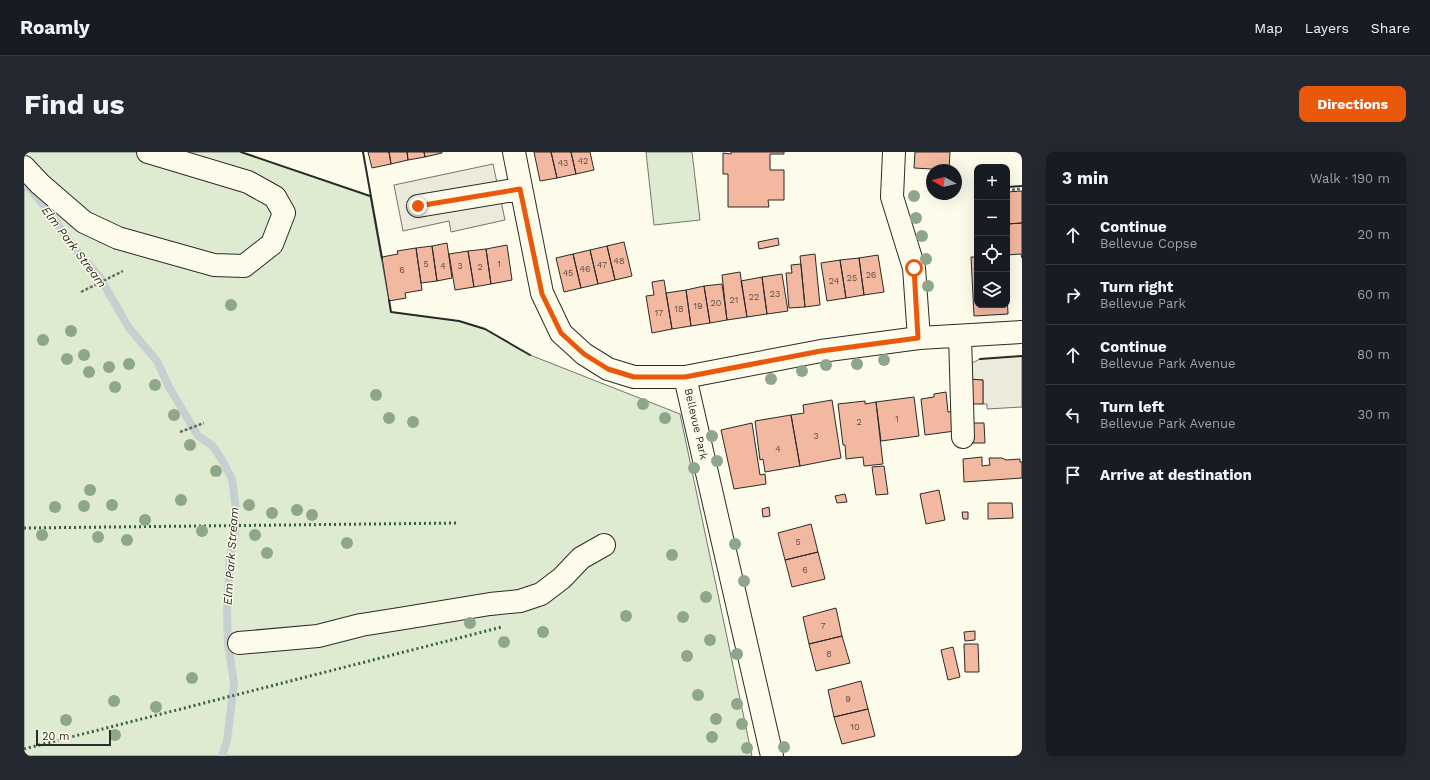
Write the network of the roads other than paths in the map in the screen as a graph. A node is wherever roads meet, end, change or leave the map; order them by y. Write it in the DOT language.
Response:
graph roads {
  1 [pos="148,152"];
  2 [pos="514,152"];
  3 [pos="894,152"];
  4 [pos="24,167"];
  5 [pos="520,189"];
  6 [pos="418,206"];
  7 [pos="1022,332"];
  8 [pos="960,336"];
  9 [pos="918,338"];
  10 [pos="685,377"];
  11 [pos="963,436"];
  12 [pos="604,545"];
  13 [pos="239,643"];
  14 [pos="772,756"];
  1 -- 4 [label="street"];
  2 -- 5 [label="street"];
  3 -- 9 [label="street"];
  5 -- 6 [label="street"];
  5 -- 10 [label="street"];
  7 -- 8 [label="street, Bellevue Park"];
  8 -- 9 [label="street, Bellevue Park"];
  8 -- 11 [label="street"];
  9 -- 10 [label="street, Bellevue Park"];
  10 -- 14 [label="street, Bellevue Park"];
  12 -- 13 [label="street"];
}
